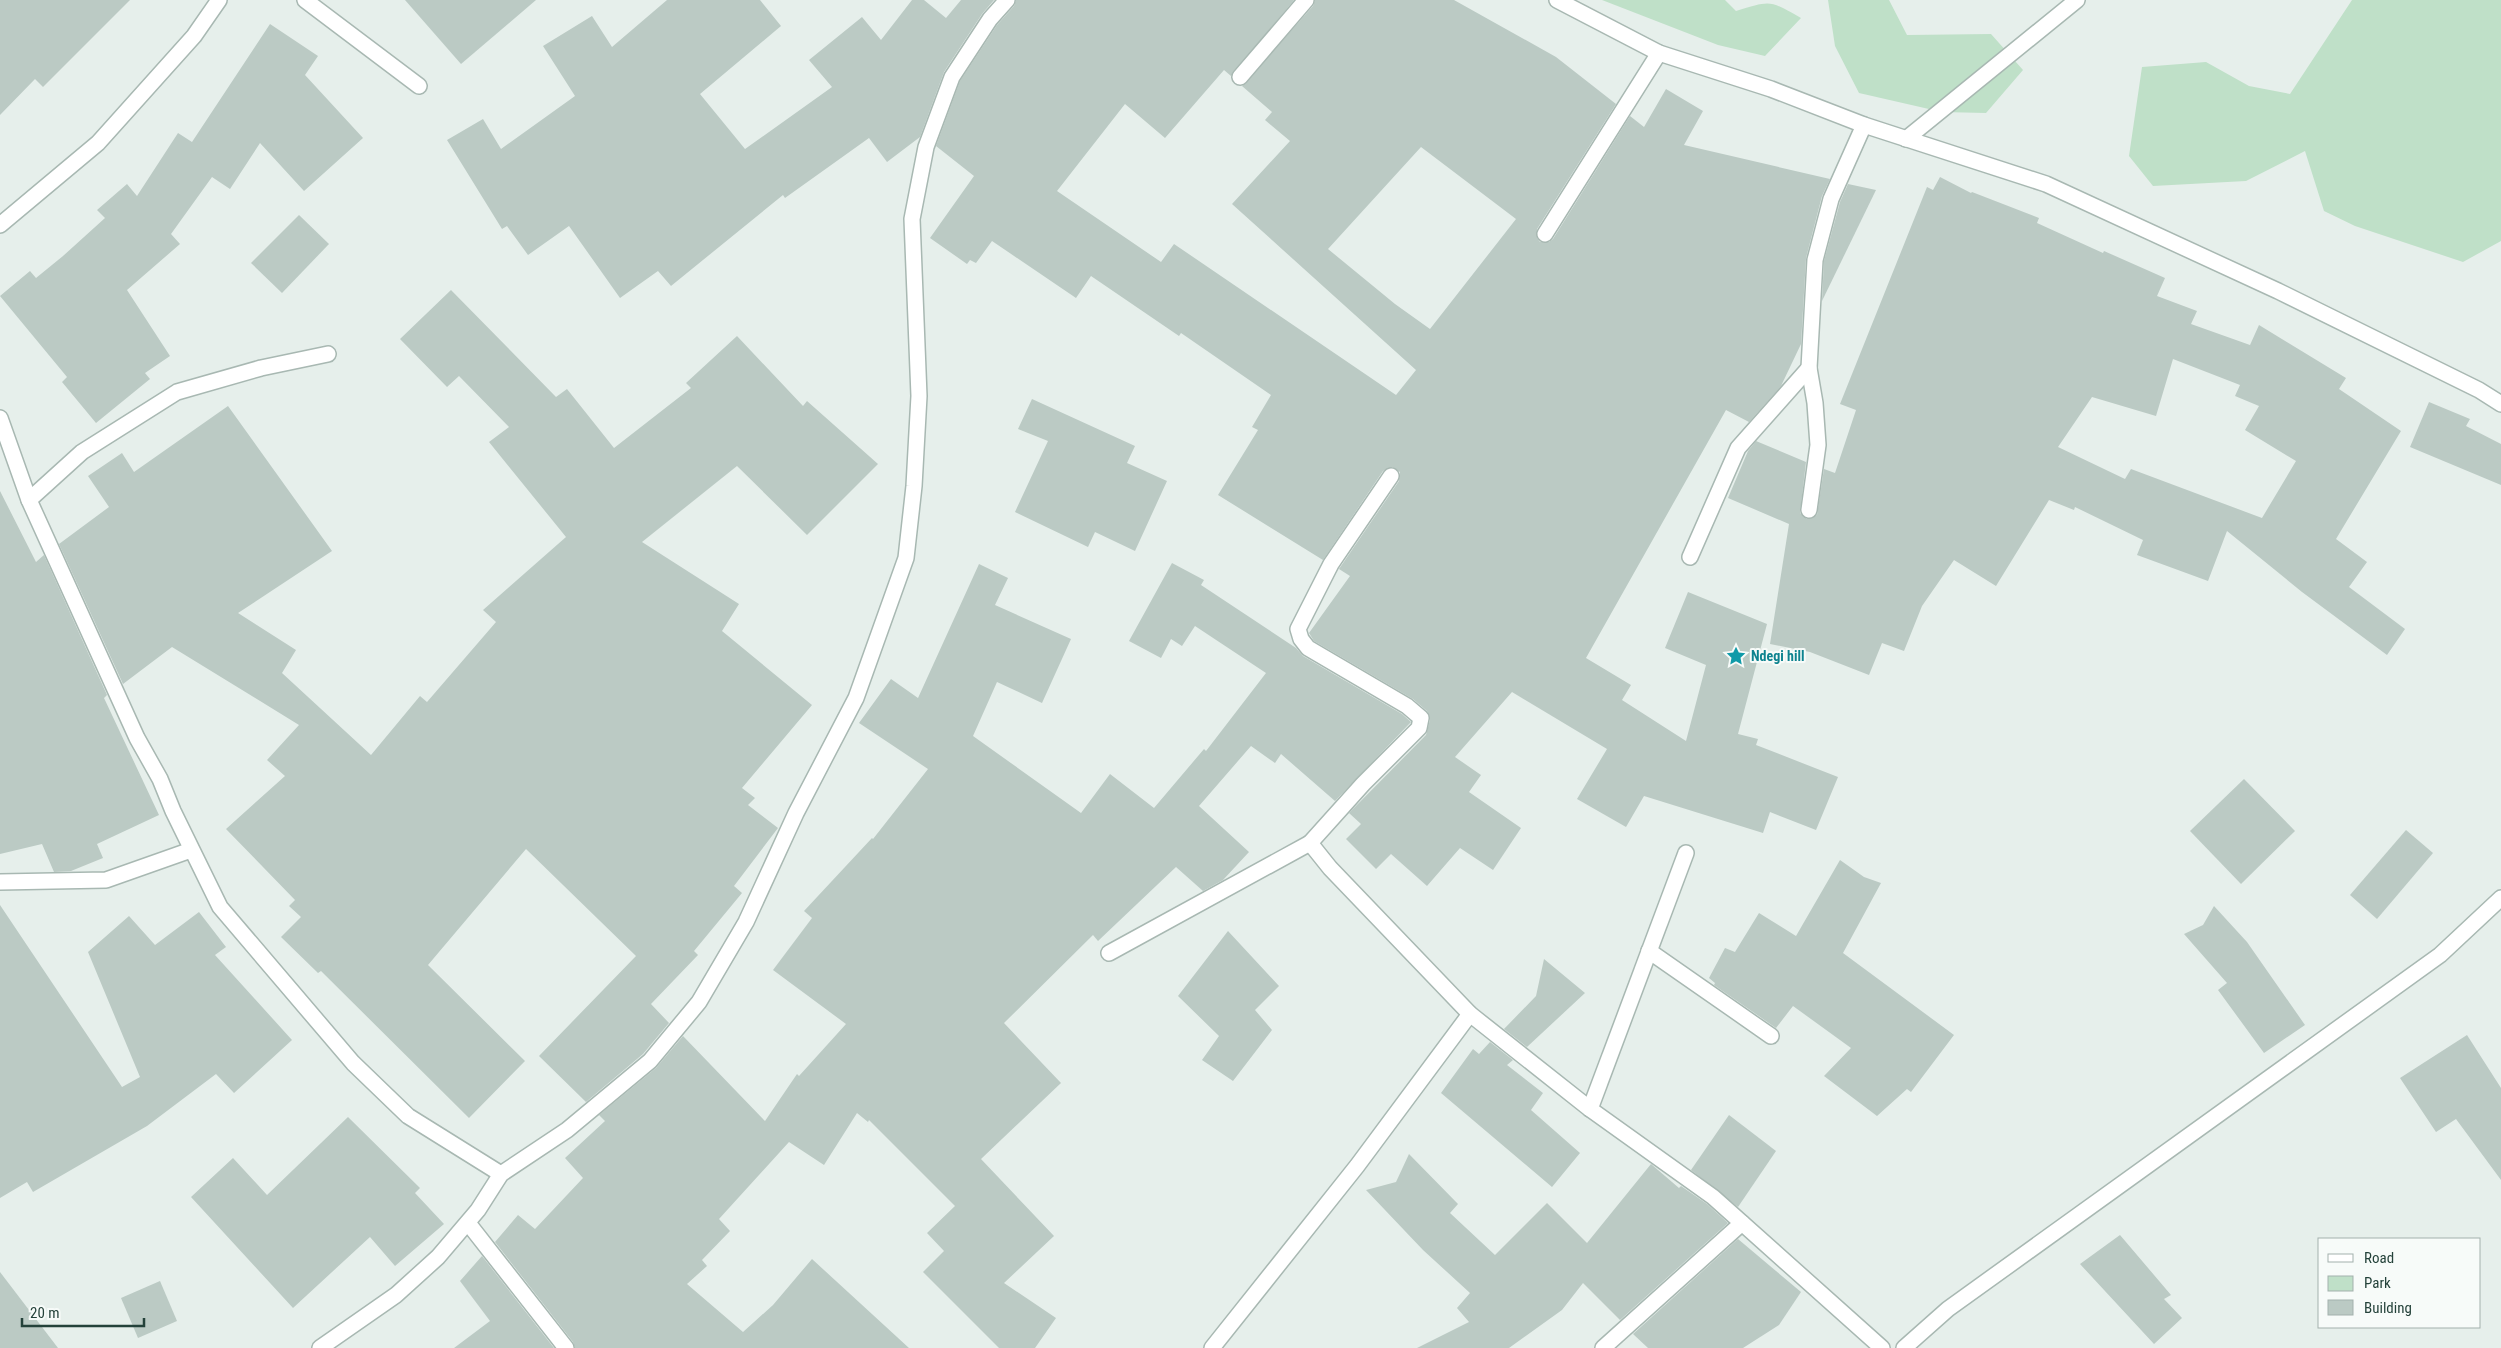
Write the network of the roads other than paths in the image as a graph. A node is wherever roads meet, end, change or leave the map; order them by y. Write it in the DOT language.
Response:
graph roads {
  1 [pos="219,0"];
  2 [pos="305,0"];
  3 [pos="1007,0"];
  4 [pos="1306,0"];
  5 [pos="1557,0"];
  6 [pos="2077,0"];
  7 [pos="1659,53"];
  8 [pos="1240,77"];
  9 [pos="419,86"];
  10 [pos="1864,125"];
  11 [pos="1906,139"];
  12 [pos="0,225"];
  13 [pos="1545,234"];
  14 [pos="328,354"];
  15 [pos="1809,368"];
  16 [pos="2501,404"];
  17 [pos="0,418"];
  18 [pos="1391,476"];
  19 [pos="29,500"];
  20 [pos="1809,510"];
  21 [pos="1690,557"];
  22 [pos="1310,843"];
  23 [pos="191,850"];
  24 [pos="1686,853"];
  25 [pos="0,882"];
  26 [pos="2501,898"];
  27 [pos="1649,951"];
  28 [pos="1109,953"];
  29 [pos="1470,1014"];
  30 [pos="1771,1036"];
  31 [pos="1590,1110"];
  32 [pos="502,1174"];
  33 [pos="468,1223"];
  34 [pos="1742,1223"];
  35 [pos="320,1348"];
  36 [pos="566,1348"];
  37 [pos="1212,1348"];
  38 [pos="1603,1348"];
  39 [pos="1882,1348"];
  40 [pos="1904,1348"];
  1 -- 12 [label="street"];
  2 -- 9 [label="street"];
  3 -- 32 [label="street"];
  4 -- 8 [label="street"];
  5 -- 7 [label="street"];
  6 -- 11 [label="street"];
  7 -- 10 [label="street"];
  7 -- 13 [label="street"];
  10 -- 11 [label="street"];
  10 -- 15 [label="street"];
  11 -- 16 [label="street"];
  14 -- 19 [label="street"];
  15 -- 20 [label="street"];
  15 -- 21 [label="street"];
  17 -- 19 [label="street"];
  18 -- 22 [label="street"];
  19 -- 23 [label="street"];
  22 -- 28 [label="street"];
  22 -- 29 [label="street"];
  23 -- 25 [label="street"];
  23 -- 32 [label="street"];
  24 -- 27 [label="street"];
  26 -- 40 [label="street"];
  27 -- 30 [label="street"];
  27 -- 31 [label="street"];
  29 -- 31 [label="street"];
  29 -- 37 [label="street"];
  31 -- 34 [label="street"];
  32 -- 33 [label="street"];
  33 -- 35 [label="street"];
  33 -- 36 [label="street"];
  34 -- 38 [label="street"];
  34 -- 39 [label="street"];
}
